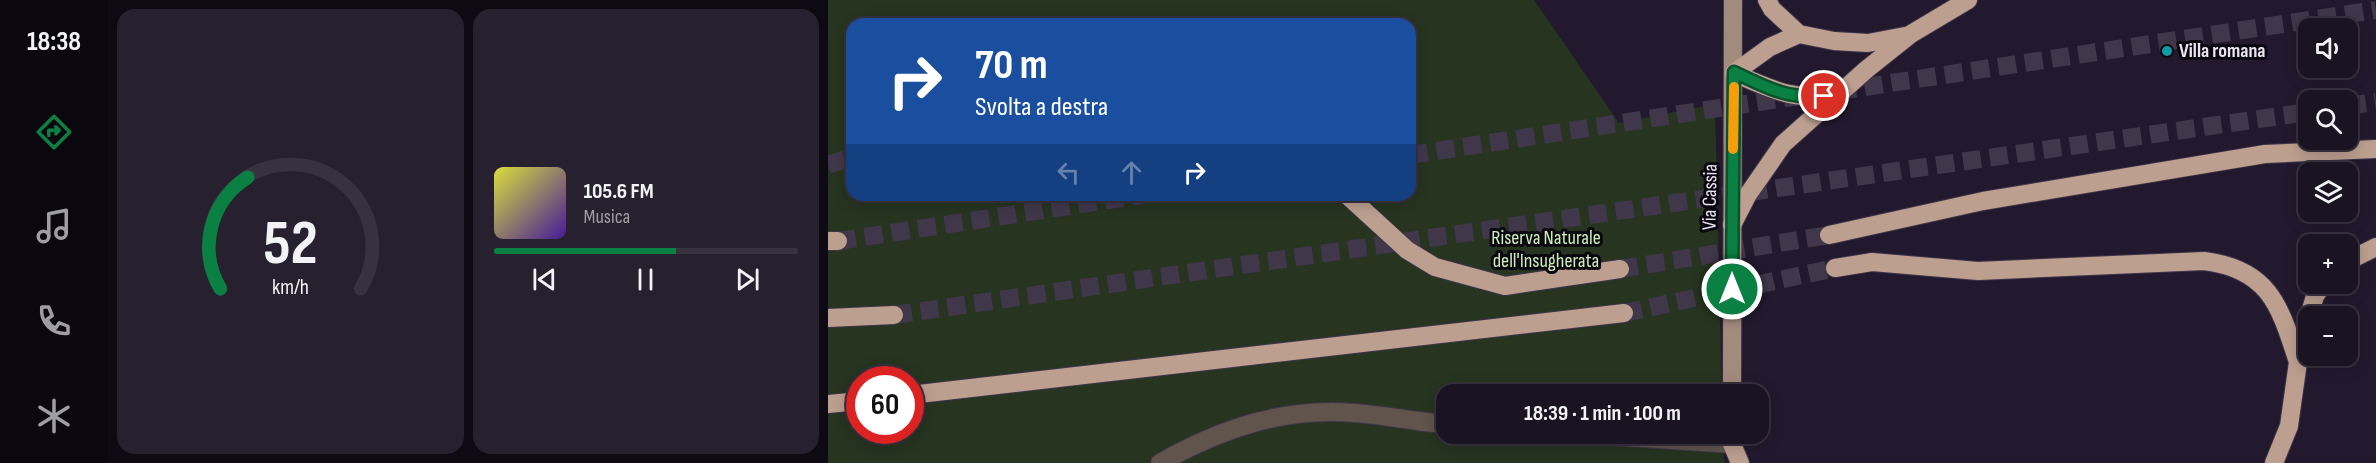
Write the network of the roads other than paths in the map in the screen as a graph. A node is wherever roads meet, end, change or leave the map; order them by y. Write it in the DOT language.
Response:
graph roads {
  1 [pos="1733,0"];
  2 [pos="1767,0"];
  3 [pos="1968,0"];
  4 [pos="1799,34"];
  5 [pos="1911,34"];
  6 [pos="1734,72"];
  7 [pos="1845,88"];
  8 [pos="2376,149"];
  9 [pos="1354,201"];
  10 [pos="1732,225"];
  11 [pos="1829,235"];
  12 [pos="2376,247"];
  13 [pos="2358,256"];
  14 [pos="1835,268"];
  15 [pos="1620,269"];
  16 [pos="1624,313"];
  17 [pos="894,315"];
  18 [pos="828,318"];
  19 [pos="2298,362"];
  20 [pos="1732,384"];
  21 [pos="924,393"];
  22 [pos="846,402"];
  23 [pos="828,404"];
  24 [pos="1436,423"];
  25 [pos="1732,444"];
  26 [pos="1734,444"];
  27 [pos="1160,463"];
  28 [pos="1734,463"];
  29 [pos="1740,463"];
  30 [pos="2274,463"];
  1 -- 6 [label="main road, Via Cassia"];
  2 -- 4 [label="highway"];
  3 -- 5 [label="highway"];
  4 -- 5 [label="highway"];
  4 -- 6 [label="highway"];
  5 -- 7 [label="highway"];
  6 -- 7 [label="highway"];
  6 -- 10 [label="main road, Via Cassia"];
  7 -- 10 [label="highway"];
  8 -- 11 [label="highway"];
  9 -- 15 [label="highway"];
  10 -- 20 [label="main road, Via Cassia"];
  12 -- 13 [label="highway"];
  14 -- 19 [label="highway"];
  16 -- 21 [label="highway"];
  17 -- 18 [label="highway"];
  19 -- 30 [label="highway"];
  22 -- 23 [label="highway"];
  24 -- 27 [label="street"];
  25 -- 28 [label="main road"];
  26 -- 29 [label="highway"];
}
